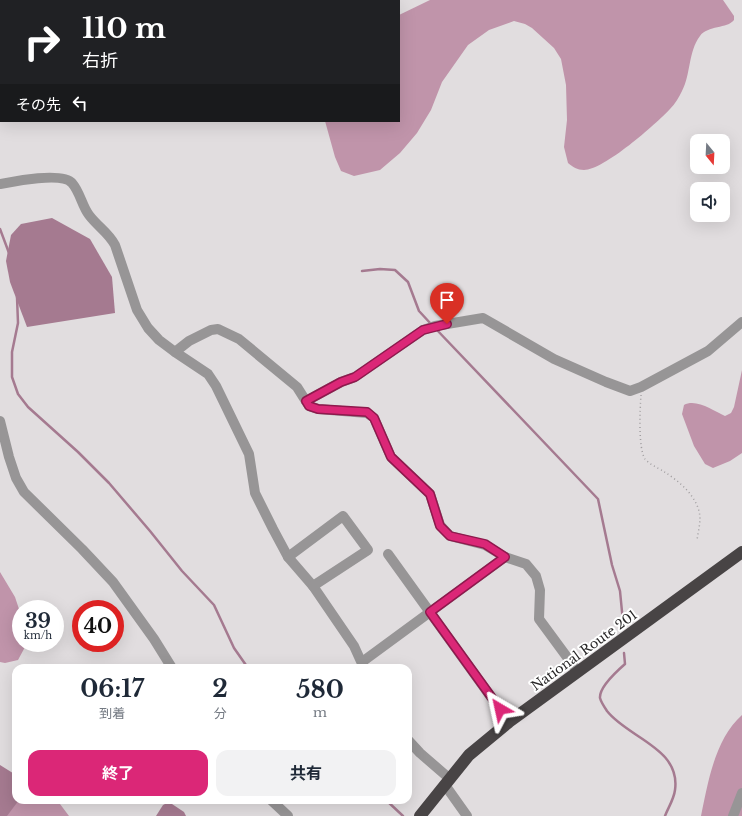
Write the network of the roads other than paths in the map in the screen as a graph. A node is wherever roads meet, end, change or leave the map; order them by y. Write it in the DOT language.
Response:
graph roads {
  1 [pos="0,184"];
  2 [pos="742,322"];
  3 [pos="175,352"];
  4 [pos="306,401"];
  5 [pos="0,421"];
  6 [pos="742,552"];
  7 [pos="388,554"];
  8 [pos="288,557"];
  9 [pos="505,557"];
  10 [pos="313,586"];
  11 [pos="430,612"];
  12 [pos="170,664"];
  13 [pos="363,664"];
  14 [pos="364,664"];
  15 [pos="578,672"];
  16 [pos="509,722"];
  17 [pos="412,744"];
  18 [pos="447,782"];
  19 [pos="742,792"];
  20 [pos="275,804"];
  21 [pos="463,814"];
  22 [pos="288,816"];
  23 [pos="420,816"];
  24 [pos="734,816"];
  1 -- 3 [label="street"];
  2 -- 4 [label="street"];
  3 -- 4 [label="street"];
  3 -- 8 [label="street"];
  4 -- 9 [label="street"];
  5 -- 12 [label="street"];
  6 -- 15 [label="highway, National Route 201"];
  7 -- 11 [label="street"];
  8 -- 10 [label="street"];
  8 -- 10 [label="street"];
  9 -- 11 [label="street"];
  9 -- 15 [label="street"];
  10 -- 13 [label="street"];
  11 -- 14 [label="street"];
  11 -- 16 [label="street"];
  15 -- 16 [label="highway, National Route 201"];
  16 -- 18 [label="highway, National Route 201"];
  17 -- 18 [label="street"];
  18 -- 21 [label="street"];
  18 -- 23 [label="highway, National Route 201"];
  19 -- 24 [label="street"];
  20 -- 22 [label="street"];
}
